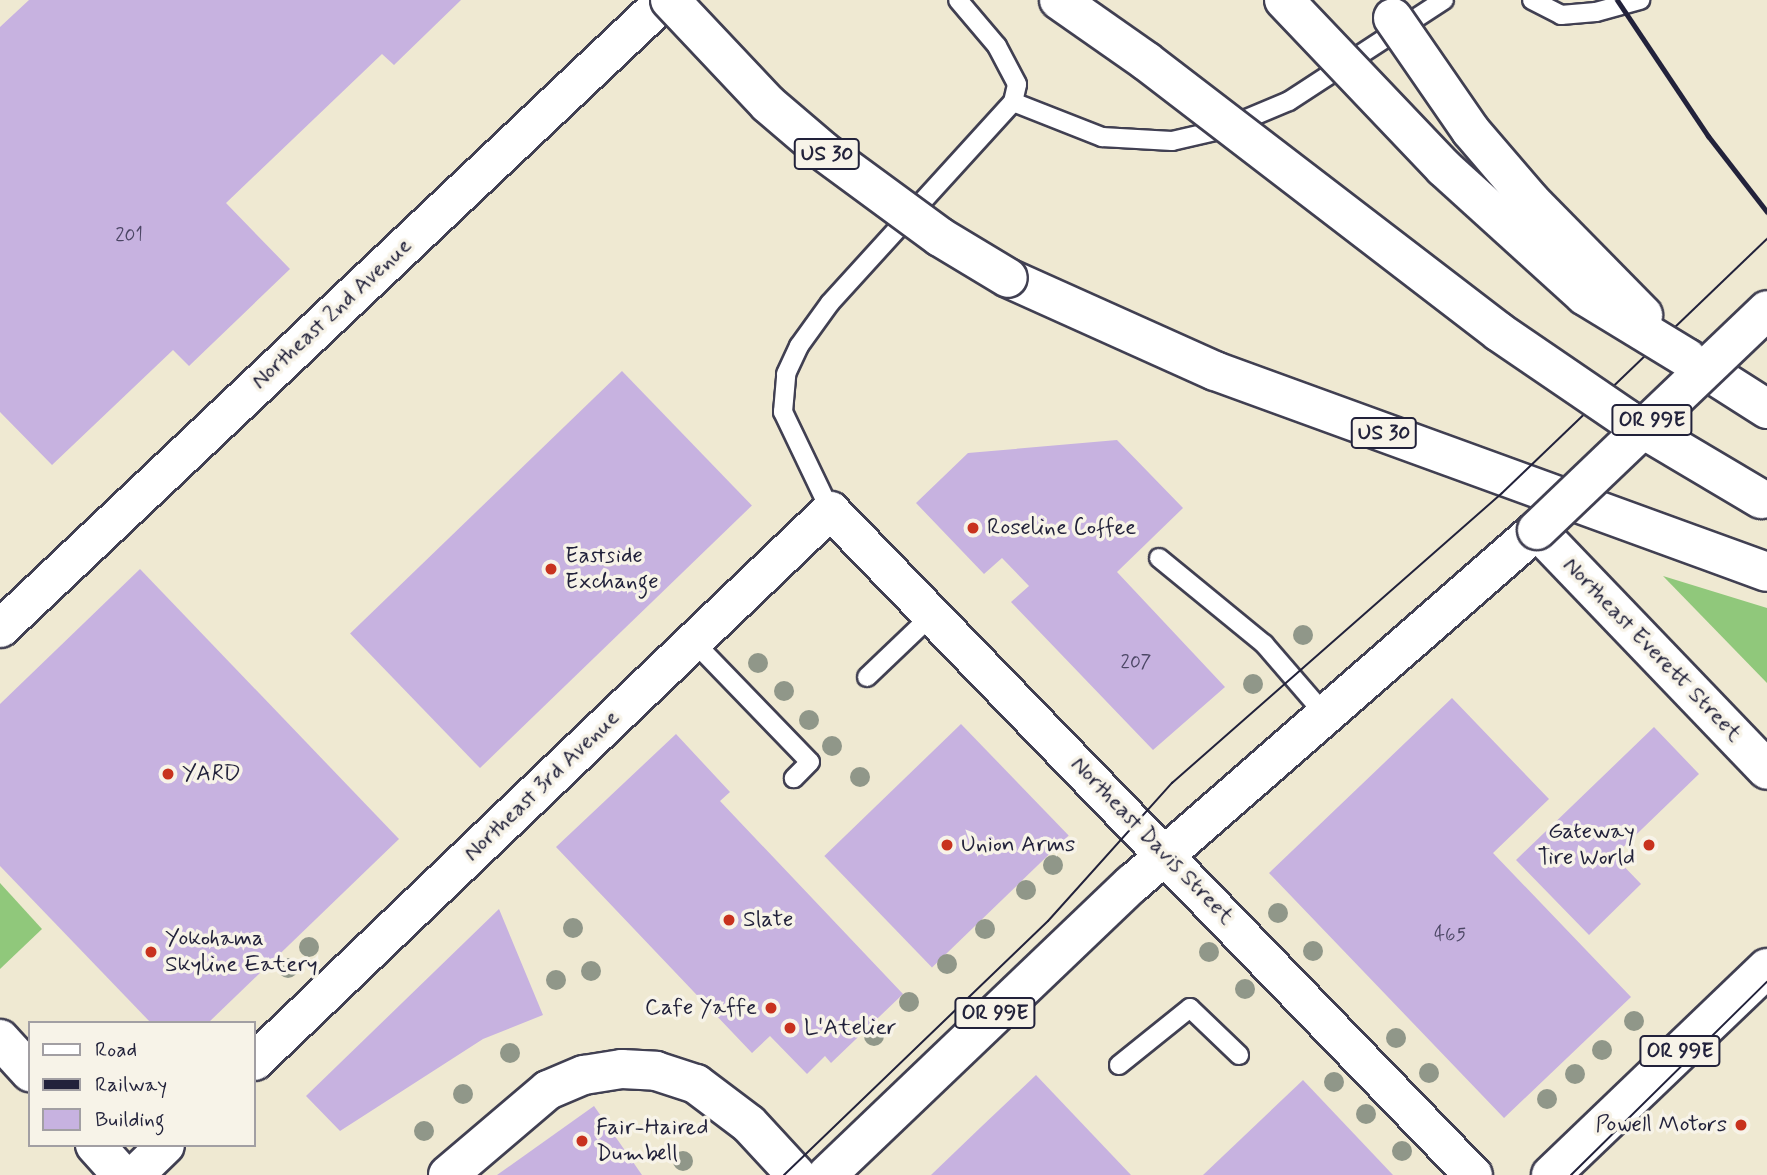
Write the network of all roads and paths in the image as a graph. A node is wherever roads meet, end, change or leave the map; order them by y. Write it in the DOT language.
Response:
graph roads {
  1 [pos="664,0"];
  2 [pos="670,0"];
  3 [pos="958,0"];
  4 [pos="1059,0"];
  5 [pos="1284,0"];
  6 [pos="1383,0"];
  7 [pos="1444,0"];
  8 [pos="1532,0"];
  9 [pos="1640,0"];
  10 [pos="1013,102"];
  11 [pos="1767,310"];
  12 [pos="1686,358"];
  13 [pos="1767,409"];
  14 [pos="1764,501"];
  15 [pos="830,510"];
  16 [pos="1538,530"];
  17 [pos="1159,558"];
  18 [pos="1767,572"];
  19 [pos="933,614"];
  20 [pos="0,628"];
  21 [pos="693,641"];
  22 [pos="867,677"];
  23 [pos="1327,717"];
  24 [pos="1767,769"];
  25 [pos="794,778"];
  26 [pos="1166,855"];
  27 [pos="1767,968"];
  28 [pos="0,1039"];
  29 [pos="1240,1055"];
  30 [pos="256,1059"];
  31 [pos="1119,1065"];
  32 [pos="28,1070"];
  33 [pos="97,1147"];
  34 [pos="163,1147"];
  35 [pos="122,1175"];
  36 [pos="134,1175"];
  37 [pos="448,1175"];
  38 [pos="796,1175"];
  39 [pos="827,1175"];
  40 [pos="1473,1175"];
  41 [pos="1551,1175"];
  1 -- 20 [label="street, Northeast 2nd Avenue"];
  2 -- 18 [label="main road, US 30, bridge"];
  3 -- 10 [label="lane"];
  4 -- 14 [label="main road, bridge"];
  5 -- 12 [label="main road, bridge"];
  6 -- 12 [label="main road, bridge"];
  7 -- 10 [label="lane"];
  8 -- 9 [label="lane"];
  10 -- 15 [label="lane"];
  11 -- 16 [label="main road, OR 99E, bridge"];
  12 -- 13 [label="main road"];
  15 -- 19 [label="street, Northeast Davis Street"];
  15 -- 21 [label="street, Northeast 3rd Avenue"];
  16 -- 23 [label="main road, OR 99E"];
  16 -- 24 [label="main road, Northeast Everett Street"];
  17 -- 23 [label="lane"];
  19 -- 22 [label="lane"];
  19 -- 26 [label="street, Northeast Davis Street"];
  21 -- 25 [label="lane"];
  21 -- 30 [label="street, Northeast 3rd Avenue"];
  23 -- 26 [label="main road, OR 99E"];
  26 -- 39 [label="main road, OR 99E"];
  26 -- 40 [label="street, Northeast Davis Street"];
  27 -- 41 [label="main road, OR 99E"];
  28 -- 32 [label="main road"];
  29 -- 31 [label="lane"];
  33 -- 35 [label="main road"];
  34 -- 36 [label="street"];
  37 -- 38 [label="main road"];
}
